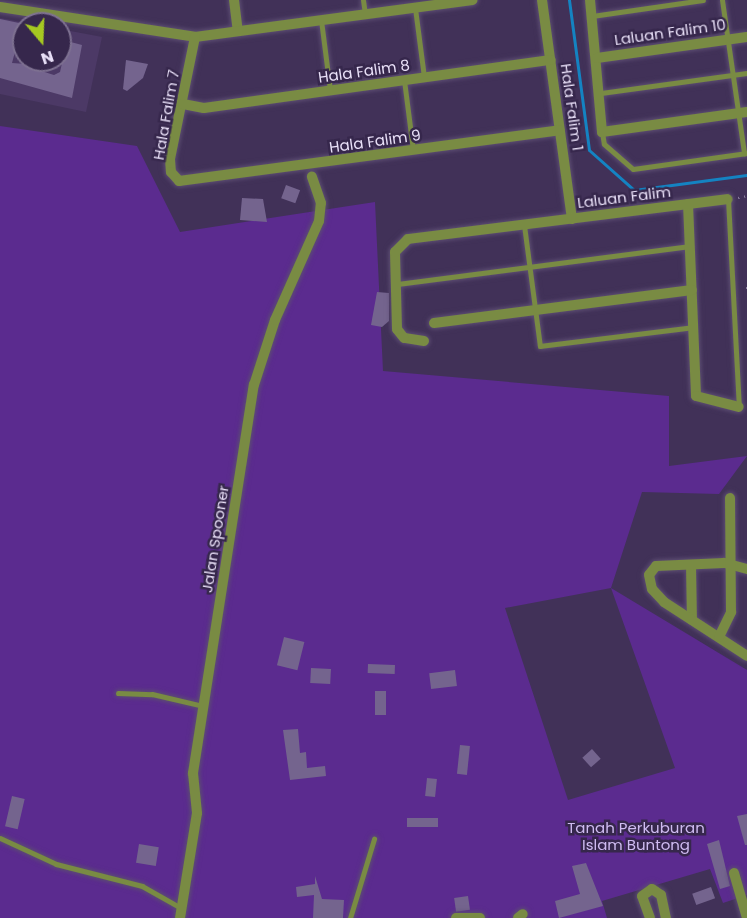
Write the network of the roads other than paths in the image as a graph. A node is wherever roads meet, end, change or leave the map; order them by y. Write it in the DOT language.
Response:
graph roads {
  1 [pos="234,0"];
  2 [pos="363,0"];
  3 [pos="473,0"];
  4 [pos="542,0"];
  5 [pos="590,0"];
  6 [pos="702,0"];
  7 [pos="722,0"];
  8 [pos="0,7"];
  9 [pos="414,8"];
  10 [pos="365,14"];
  11 [pos="592,16"];
  12 [pos="321,20"];
  13 [pos="238,31"];
  14 [pos="195,37"];
  15 [pos="747,37"];
  16 [pos="728,39"];
  17 [pos="597,57"];
  18 [pos="551,60"];
  19 [pos="747,73"];
  20 [pos="733,75"];
  21 [pos="424,77"];
  22 [pos="404,80"];
  23 [pos="330,91"];
  24 [pos="601,93"];
  25 [pos="183,104"];
  26 [pos="742,112"];
  27 [pos="560,130"];
  28 [pos="603,132"];
  29 [pos="413,150"];
  30 [pos="746,153"];
  31 [pos="312,177"];
  32 [pos="194,181"];
  33 [pos="728,199"];
  34 [pos="688,204"];
  35 [pos="572,219"];
  36 [pos="524,225"];
  37 [pos="690,246"];
  38 [pos="529,267"];
  39 [pos="398,284"];
  40 [pos="692,290"];
  41 [pos="534,308"];
  42 [pos="434,323"];
  43 [pos="694,327"];
  44 [pos="424,341"];
  45 [pos="739,407"];
  46 [pos="730,498"];
  47 [pos="691,565"];
  48 [pos="733,566"];
  49 [pos="747,569"];
  50 [pos="692,620"];
  51 [pos="719,637"];
  52 [pos="747,656"];
  53 [pos="118,693"];
  54 [pos="204,705"];
  55 [pos="0,838"];
  56 [pos="374,838"];
  57 [pos="734,873"];
  58 [pos="181,913"];
  59 [pos="350,918"];
  60 [pos="456,918"];
  61 [pos="480,918"];
  62 [pos="650,918"];
  63 [pos="666,918"];
  64 [pos="747,918"];
  1 -- 13 [label="street"];
  2 -- 10 [label="lane"];
  3 -- 9 [label="street"];
  4 -- 18 [label="street, Hala Falim 1"];
  5 -- 11 [label="street"];
  6 -- 11 [label="lane"];
  7 -- 16 [label="lane"];
  8 -- 14 [label="street"];
  9 -- 10 [label="street"];
  9 -- 21 [label="lane"];
  10 -- 12 [label="street"];
  11 -- 17 [label="street"];
  12 -- 13 [label="street"];
  12 -- 23 [label="lane"];
  13 -- 14 [label="street"];
  14 -- 25 [label="street, Hala Falim 7"];
  15 -- 16 [label="street, Laluan Falim 10"];
  16 -- 17 [label="street, Laluan Falim 10"];
  16 -- 20 [label="lane"];
  17 -- 24 [label="street"];
  18 -- 21 [label="street, Hala Falim 8"];
  18 -- 27 [label="street, Hala Falim 1"];
  19 -- 20 [label="lane"];
  20 -- 24 [label="lane"];
  20 -- 26 [label="lane"];
  21 -- 22 [label="street, Hala Falim 8"];
  22 -- 23 [label="street, Hala Falim 8"];
  22 -- 29 [label="lane"];
  23 -- 25 [label="street, Hala Falim 8"];
  24 -- 28 [label="street"];
  25 -- 32 [label="street, Hala Falim 7"];
  26 -- 28 [label="street"];
  26 -- 30 [label="lane"];
  27 -- 29 [label="street, Hala Falim 9"];
  27 -- 35 [label="street, Hala Falim 1"];
  28 -- 30 [label="lane"];
  29 -- 32 [label="street, Hala Falim 9"];
  31 -- 54 [label="street, Jalan Spooner"];
  33 -- 34 [label="street, Laluan Falim"];
  33 -- 45 [label="lane"];
  34 -- 35 [label="street, Laluan Falim"];
  34 -- 37 [label="street"];
  35 -- 36 [label="street, Laluan Falim"];
  36 -- 38 [label="lane"];
  36 -- 39 [label="street, Laluan Falim"];
  37 -- 38 [label="lane"];
  37 -- 40 [label="street"];
  38 -- 39 [label="lane"];
  38 -- 41 [label="lane"];
  39 -- 44 [label="street"];
  40 -- 41 [label="street"];
  40 -- 43 [label="street"];
  41 -- 42 [label="street"];
  41 -- 43 [label="lane"];
  43 -- 45 [label="street"];
  46 -- 48 [label="street"];
  47 -- 48 [label="street"];
  47 -- 50 [label="street"];
  47 -- 50 [label="street"];
  48 -- 49 [label="street"];
  48 -- 51 [label="street"];
  50 -- 51 [label="street"];
  51 -- 52 [label="street"];
  53 -- 54 [label="lane"];
  54 -- 58 [label="street, Jalan Spooner"];
  55 -- 58 [label="lane"];
  56 -- 59 [label="lane"];
  57 -- 64 [label="street"];
  60 -- 61 [label="street"];
  62 -- 63 [label="street"];
}
